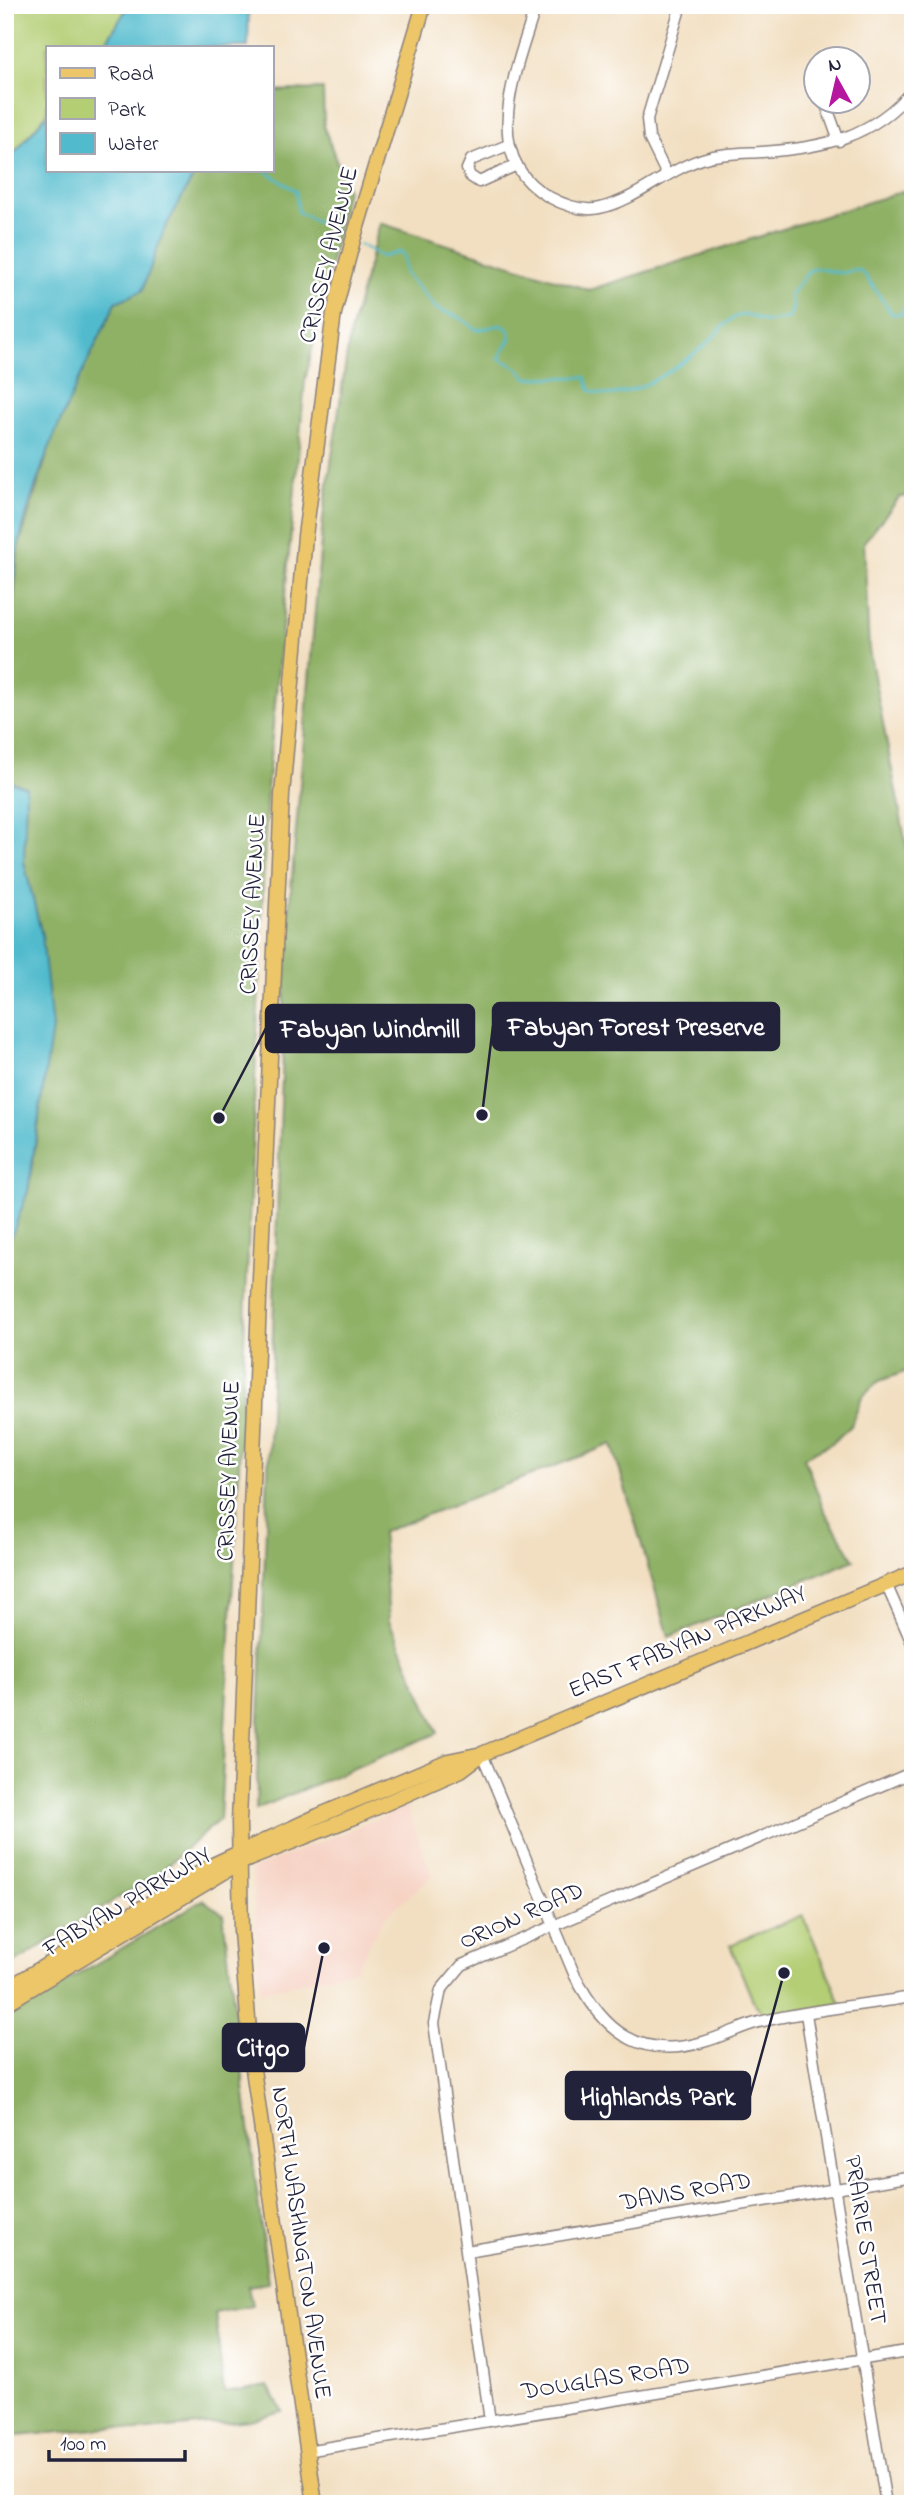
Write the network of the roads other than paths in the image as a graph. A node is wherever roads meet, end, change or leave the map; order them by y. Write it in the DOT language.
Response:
graph roads {
  1 [pos="424,5"];
  2 [pos="536,5"];
  3 [pos="681,5"];
  4 [pos="913,89"];
  5 [pos="830,116"];
  6 [pos="839,141"];
  7 [pos="508,145"];
  8 [pos="517,165"];
  9 [pos="666,173"];
  10 [pos="913,1573"];
  11 [pos="886,1584"];
  12 [pos="913,1645"];
  13 [pos="482,1754"];
  14 [pos="913,1772"];
  15 [pos="239,1857"];
  16 [pos="553,1925"];
  17 [pos="103,1938"];
  18 [pos="5,1990"];
  19 [pos="913,1997"];
  20 [pos="5,2004"];
  21 [pos="806,2014"];
  22 [pos="913,2176"];
  23 [pos="834,2189"];
  24 [pos="467,2251"];
  25 [pos="913,2351"];
  26 [pos="863,2359"];
  27 [pos="490,2421"];
  28 [pos="306,2451"];
  29 [pos="314,2504"];
  30 [pos="886,2504"];
  1 -- 15 [label="main road, CRISSEY AVENUE"];
  2 -- 7 [label="street"];
  3 -- 9 [label="street"];
  4 -- 6 [label="street"];
  5 -- 6 [label="street"];
  6 -- 9 [label="street"];
  7 -- 8 [label="street"];
  7 -- 8 [label="street"];
  8 -- 9 [label="street"];
  10 -- 11 [label="main road, EAST FABYAN PARKWAY"];
  11 -- 12 [label="street"];
  11 -- 13 [label="main road, EAST FABYAN PARKWAY"];
  13 -- 15 [label="main road, EAST FABYAN PARKWAY"];
  13 -- 16 [label="street"];
  14 -- 16 [label="street, ORION ROAD"];
  15 -- 17 [label="main road, FABYAN PARKWAY"];
  15 -- 28 [label="main road, NORTH WASHINGTON AVENUE"];
  16 -- 21 [label="street"];
  16 -- 24 [label="street, ORION ROAD"];
  17 -- 18 [label="main road, FABYAN PARKWAY"];
  17 -- 20 [label="main road, FABYAN PARKWAY"];
  19 -- 21 [label="street"];
  21 -- 23 [label="street, PRAIRIE STREET"];
  22 -- 23 [label="street, DAVIS ROAD"];
  23 -- 24 [label="street, DAVIS ROAD"];
  23 -- 26 [label="street, PRAIRIE STREET"];
  24 -- 27 [label="street, ORION ROAD"];
  25 -- 26 [label="street, DOUGLAS ROAD"];
  26 -- 27 [label="street, DOUGLAS ROAD"];
  26 -- 30 [label="street, PRAIRIE STREET"];
  27 -- 28 [label="street, DOUGLAS ROAD"];
  28 -- 29 [label="main road, NORTH WASHINGTON AVENUE"];
}
